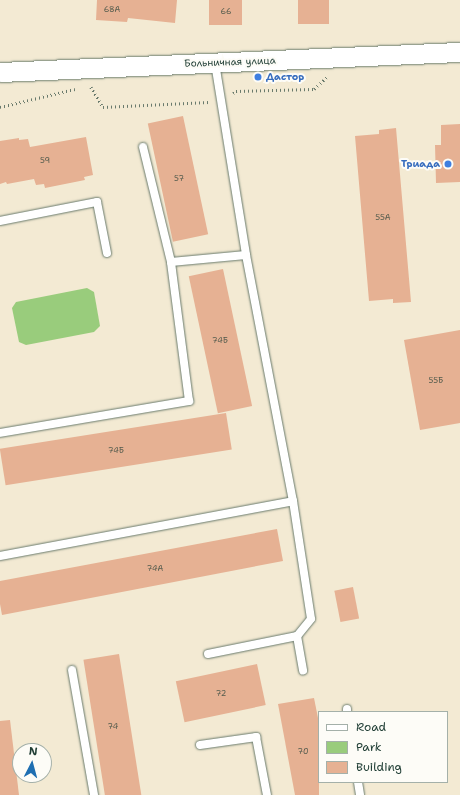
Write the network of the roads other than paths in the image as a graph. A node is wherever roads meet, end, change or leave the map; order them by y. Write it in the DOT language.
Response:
graph roads {
  1 [pos="460,52"];
  2 [pos="215,63"];
  3 [pos="0,72"];
  4 [pos="143,147"];
  5 [pos="0,221"];
  6 [pos="107,254"];
  7 [pos="246,255"];
  8 [pos="171,262"];
  9 [pos="0,433"];
  10 [pos="293,501"];
  11 [pos="0,556"];
  12 [pos="297,636"];
  13 [pos="208,654"];
  14 [pos="72,670"];
  15 [pos="303,670"];
  16 [pos="200,745"];
  17 [pos="358,783"];
  18 [pos="94,795"];
  19 [pos="267,795"];
  20 [pos="360,795"];
  1 -- 2 [label="street, Больничная улица"];
  2 -- 3 [label="street, Больничная улица"];
  2 -- 7 [label="lane"];
  4 -- 8 [label="lane"];
  5 -- 6 [label="lane"];
  7 -- 8 [label="lane"];
  7 -- 10 [label="lane"];
  8 -- 9 [label="lane"];
  10 -- 11 [label="lane"];
  10 -- 12 [label="lane"];
  12 -- 13 [label="lane"];
  12 -- 15 [label="lane"];
  14 -- 18 [label="lane"];
  16 -- 19 [label="lane"];
  17 -- 20 [label="lane"];
}
